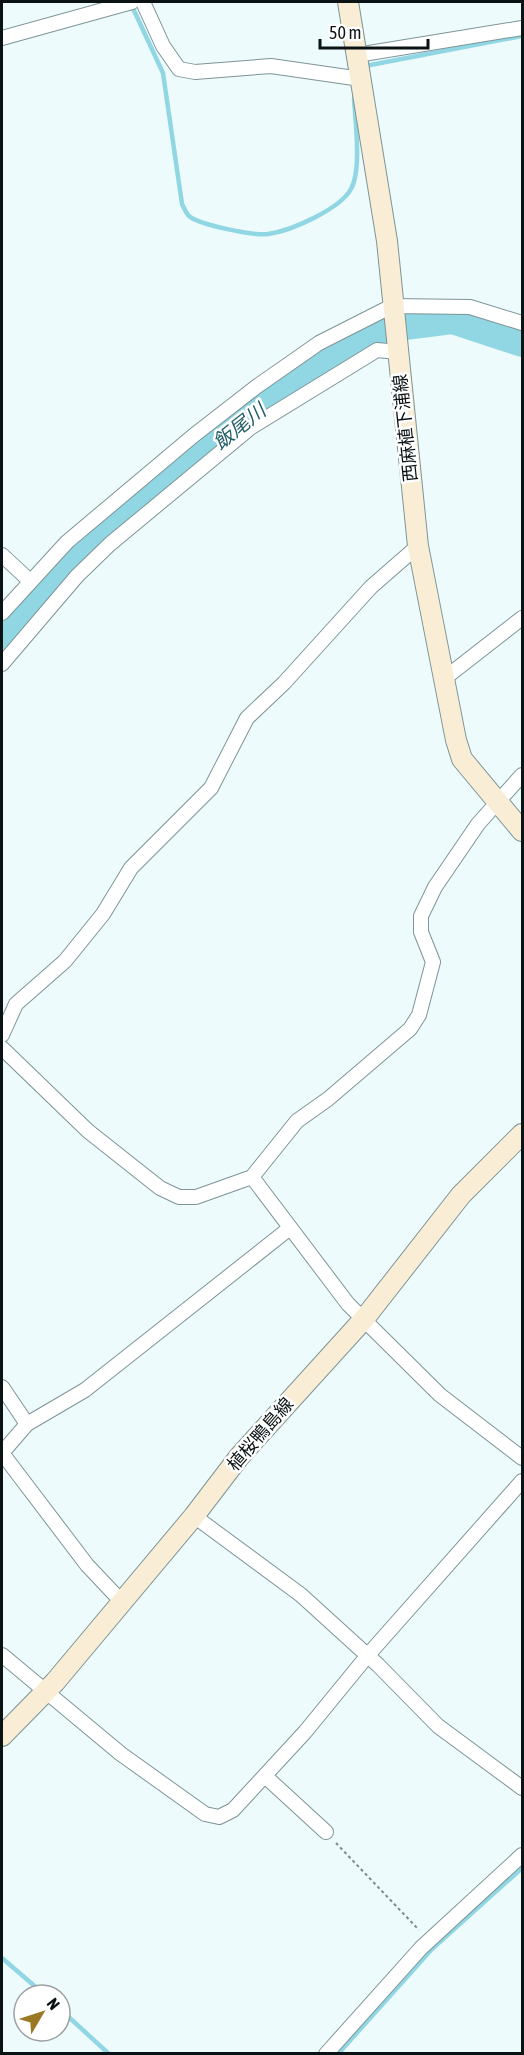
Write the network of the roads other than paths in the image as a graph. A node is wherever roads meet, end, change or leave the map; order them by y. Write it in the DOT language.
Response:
graph roads {
  1 [pos="144,2"];
  2 [pos="348,2"];
  3 [pos="126,3"];
  4 [pos="522,27"];
  5 [pos="2,38"];
  6 [pos="357,70"];
  7 [pos="393,310"];
  8 [pos="522,323"];
  9 [pos="397,349"];
  10 [pos="418,546"];
  11 [pos="2,555"];
  12 [pos="30,581"];
  13 [pos="2,613"];
  14 [pos="522,618"];
  15 [pos="2,664"];
  16 [pos="445,678"];
  17 [pos="522,775"];
  18 [pos="497,803"];
  19 [pos="522,831"];
  20 [pos="2,1035"];
  21 [pos="2,1048"];
  22 [pos="521,1138"];
  23 [pos="252,1177"];
  24 [pos="290,1228"];
  25 [pos="364,1319"];
  26 [pos="2,1387"];
  27 [pos="27,1424"];
  28 [pos="522,1458"];
  29 [pos="522,1481"];
  30 [pos="194,1516"];
  31 [pos="121,1601"];
  32 [pos="2,1655"];
  33 [pos="368,1655"];
  34 [pos="46,1691"];
  35 [pos="2,1736"];
  36 [pos="265,1776"];
  37 [pos="522,1788"];
  38 [pos="326,1832"];
  39 [pos="522,1855"];
  40 [pos="326,2054"];
  1 -- 6 [label="street"];
  2 -- 6 [label="main road, 西麻植下浦線"];
  3 -- 5 [label="street"];
  4 -- 6 [label="street"];
  6 -- 7 [label="main road, 西麻植下浦線"];
  7 -- 8 [label="street"];
  7 -- 9 [label="main road, 西麻植下浦線"];
  7 -- 12 [label="street"];
  9 -- 10 [label="main road, 西麻植下浦線"];
  9 -- 15 [label="street"];
  10 -- 16 [label="main road, 西麻植下浦線"];
  10 -- 20 [label="street"];
  11 -- 12 [label="street"];
  12 -- 13 [label="street"];
  14 -- 16 [label="street"];
  16 -- 18 [label="main road, 西麻植下浦線"];
  17 -- 18 [label="street"];
  18 -- 19 [label="main road, 西麻植下浦線"];
  18 -- 23 [label="street"];
  21 -- 23 [label="street"];
  22 -- 25 [label="main road, 植桜鴨島線"];
  23 -- 24 [label="street"];
  24 -- 25 [label="street"];
  24 -- 27 [label="street"];
  25 -- 28 [label="street"];
  25 -- 30 [label="main road, 植桜鴨島線"];
  26 -- 27 [label="street"];
  27 -- 31 [label="street"];
  29 -- 33 [label="street"];
  30 -- 31 [label="main road, 植桜鴨島線"];
  30 -- 33 [label="street"];
  31 -- 34 [label="main road, 植桜鴨島線"];
  32 -- 34 [label="street"];
  33 -- 36 [label="street"];
  33 -- 37 [label="street"];
  34 -- 35 [label="main road, 植桜鴨島線"];
  34 -- 36 [label="street"];
  36 -- 38 [label="street"];
  39 -- 40 [label="street"];
}
